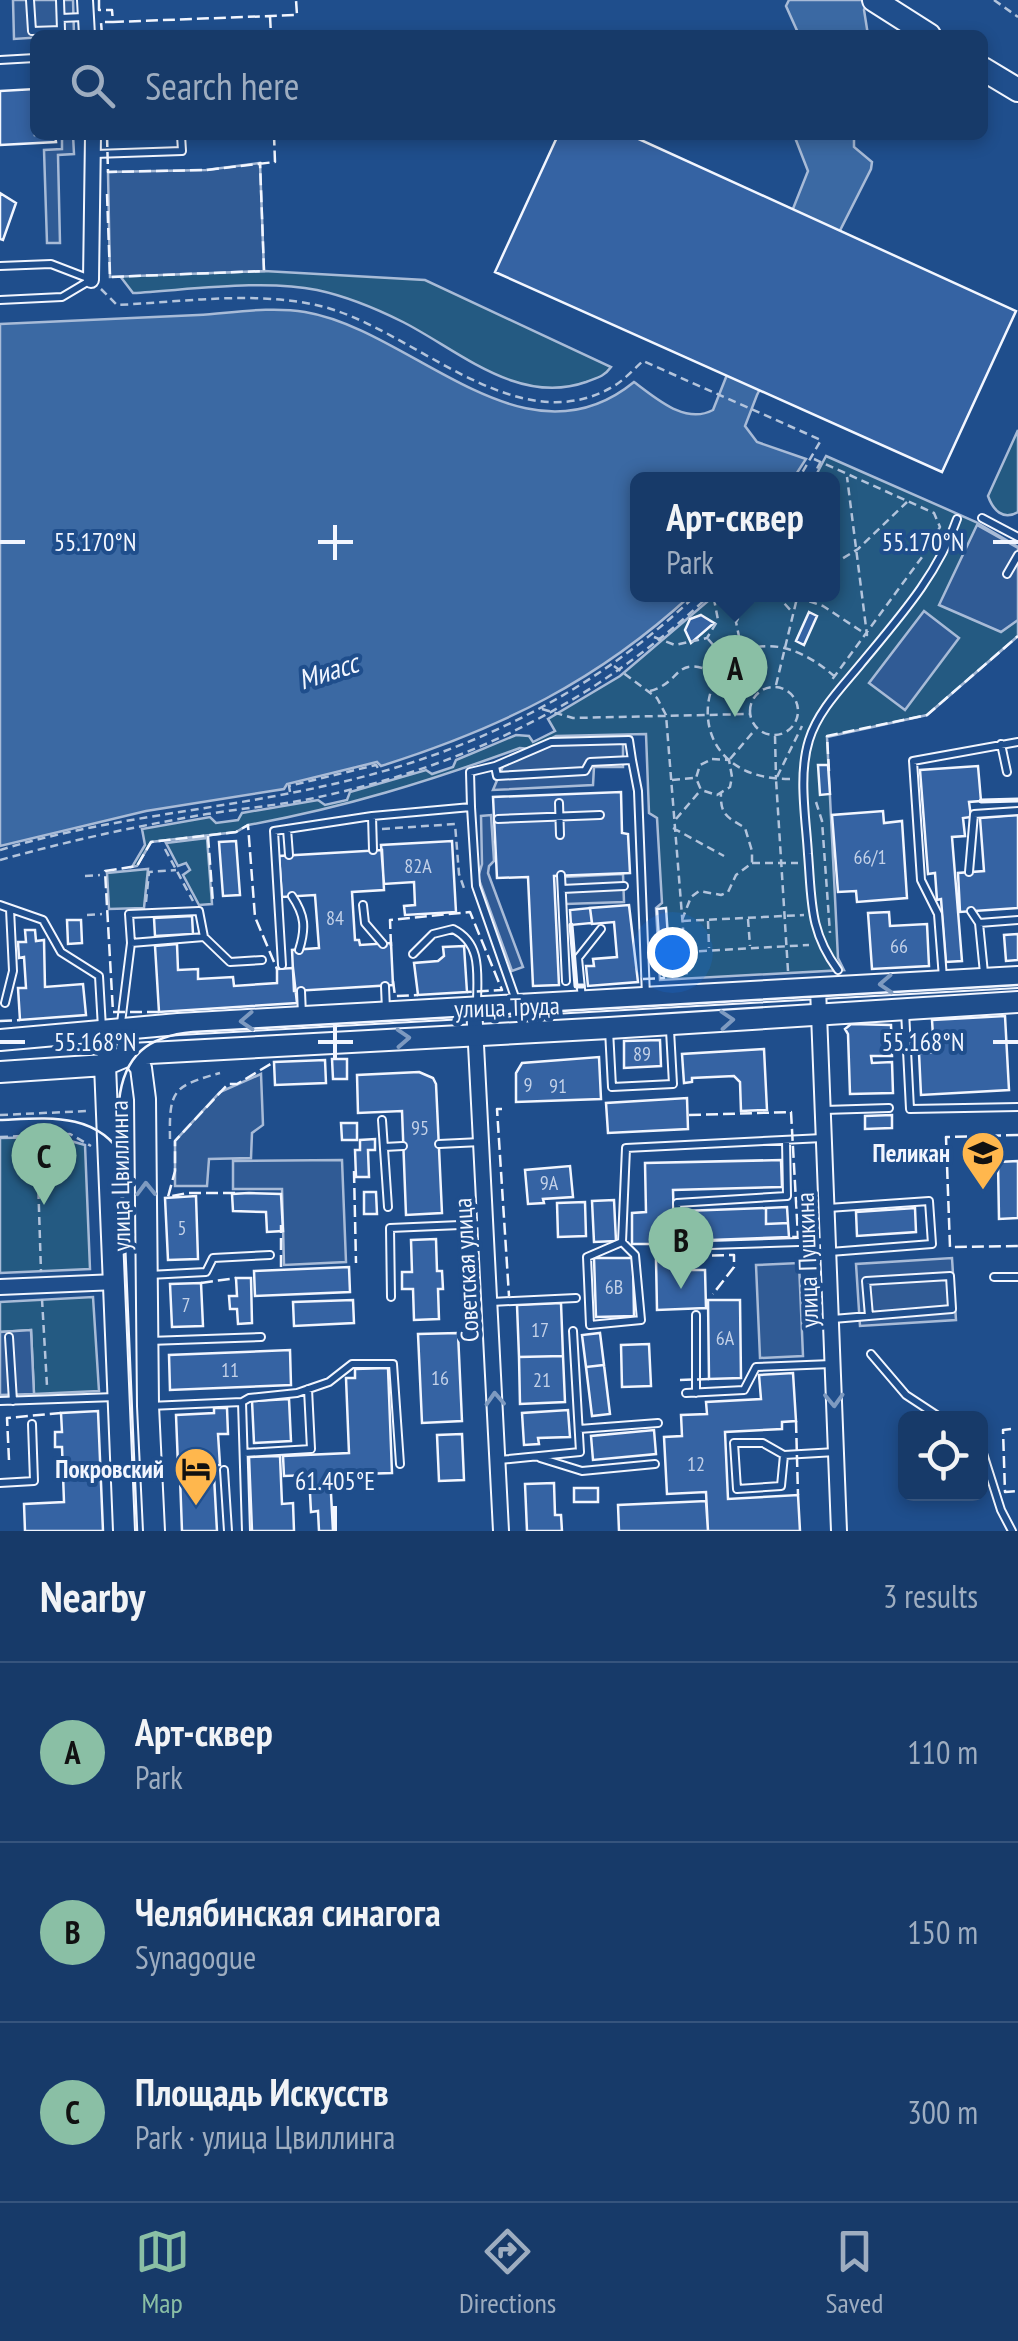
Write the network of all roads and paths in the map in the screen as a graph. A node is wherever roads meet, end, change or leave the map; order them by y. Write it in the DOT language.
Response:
graph roads {
  1 [pos="30,0"];
  2 [pos="60,0"];
  3 [pos="85,0"];
  4 [pos="874,0"];
  5 [pos="994,0"];
  6 [pos="86,17"];
  7 [pos="1018,17"];
  8 [pos="61,18"];
  9 [pos="32,30"];
  10 [pos="61,30"];
  11 [pos="87,30"];
  12 [pos="920,30"];
  13 [pos="30,58"];
  14 [pos="0,60"];
  15 [pos="988,72"];
  16 [pos="1018,90"];
  17 [pos="93,140"];
  18 [pos="181,140"];
  19 [pos="94,154"];
  20 [pos="0,266"];
  21 [pos="91,280"];
  22 [pos="0,300"];
  23 [pos="812,458"];
  24 [pos="820,462"];
  25 [pos="803,472"];
  26 [pos="815,472"];
  27 [pos="847,475"];
  28 [pos="908,501"];
  29 [pos="957,518"];
  30 [pos="982,518"];
  31 [pos="1018,537"];
  32 [pos="858,549"];
  33 [pos="1018,555"];
  34 [pos="840,560"];
  35 [pos="1007,574"];
  36 [pos="688,602"];
  37 [pos="703,602"];
  38 [pos="714,602"];
  39 [pos="752,602"];
  40 [pos="783,602"];
  41 [pos="796,602"];
  42 [pos="812,602"];
  43 [pos="792,612"];
  44 [pos="867,635"];
  45 [pos="652,636"];
  46 [pos="706,638"];
  47 [pos="661,641"];
  48 [pos="783,645"];
  49 [pos="743,653"];
  50 [pos="728,663"];
  51 [pos="614,666"];
  52 [pos="622,671"];
  53 [pos="717,674"];
  54 [pos="776,687"];
  55 [pos="648,691"];
  56 [pos="756,694"];
  57 [pos="540,709"];
  58 [pos="554,712"];
  59 [pos="707,714"];
  60 [pos="749,714"];
  61 [pos="666,715"];
  62 [pos="796,721"];
  63 [pos="756,728"];
  64 [pos="776,736"];
  65 [pos="1018,742"];
  66 [pos="1001,744"];
  67 [pos="632,760"];
  68 [pos="729,760"];
  69 [pos="496,766"];
  70 [pos="1007,772"];
  71 [pos="696,778"];
  72 [pos="776,779"];
  73 [pos="671,780"];
  74 [pos="701,790"];
  75 [pos="722,793"];
  76 [pos="558,803"];
  77 [pos="471,806"];
  78 [pos="1018,811"];
  79 [pos="600,815"];
  80 [pos="372,816"];
  81 [pos="559,816"];
  82 [pos="498,819"];
  83 [pos="673,825"];
  84 [pos="288,829"];
  85 [pos="379,829"];
  86 [pos="560,834"];
  87 [pos="165,849"];
  88 [pos="0,850"];
  89 [pos="374,850"];
  90 [pos="290,855"];
  91 [pos="724,856"];
  92 [pos="0,860"];
  93 [pos="752,862"];
  94 [pos="809,862"];
  95 [pos="782,864"];
  96 [pos="178,870"];
  97 [pos="969,872"];
  98 [pos="100,875"];
  99 [pos="562,875"];
  100 [pos="85,876"];
  101 [pos="624,886"];
  102 [pos="562,889"];
  103 [pos="465,891"];
  104 [pos="292,896"];
  105 [pos="0,905"];
  106 [pos="363,906"];
  107 [pos="10,909"];
  108 [pos="199,911"];
  109 [pos="971,911"];
  110 [pos="102,914"];
  111 [pos="145,914"];
  112 [pos="812,914"];
  113 [pos="86,915"];
  114 [pos="785,916"];
  115 [pos="748,918"];
  116 [pos="708,920"];
  117 [pos="1018,920"];
  118 [pos="681,921"];
  119 [pos="979,923"];
  120 [pos="601,930"];
  121 [pos="204,938"];
  122 [pos="131,943"];
  123 [pos="383,944"];
  124 [pos="821,944"];
  125 [pos="786,946"];
  126 [pos="750,948"];
  127 [pos="299,950"];
  128 [pos="709,951"];
  129 [pos="686,952"];
  130 [pos="413,954"];
  131 [pos="262,960"];
  132 [pos="282,965"];
  133 [pos="838,970"];
  134 [pos="1018,976"];
  135 [pos="788,978"];
  136 [pos="984,978"];
  137 [pos="566,981"];
  138 [pos="943,981"];
  139 [pos="688,984"];
  140 [pos="385,986"];
  141 [pos="818,988"];
  142 [pos="301,991"];
  143 [pos="646,998"];
  144 [pos="582,1000"];
  145 [pos="1018,1002"];
  146 [pos="5,1003"];
  147 [pos="518,1004"];
  148 [pos="476,1006"];
  149 [pos="905,1010"];
  150 [pos="386,1012"];
  151 [pos="820,1014"];
  152 [pos="303,1019"];
  153 [pos="670,1025"];
  154 [pos="610,1028"];
  155 [pos="114,1030"];
  156 [pos="475,1034"];
  157 [pos="0,1040"];
  158 [pos="131,1054"];
  159 [pos="105,1066"];
  160 [pos="0,1072"];
  161 [pos="220,1073"];
  162 [pos="1018,1107"];
  163 [pos="889,1108"];
  164 [pos="823,1110"];
  165 [pos="90,1111"];
  166 [pos="0,1115"];
  167 [pos="382,1120"];
  168 [pos="0,1137"];
  169 [pos="824,1138"];
  170 [pos="170,1139"];
  171 [pos="786,1140"];
  172 [pos="482,1142"];
  173 [pos="439,1144"];
  174 [pos="93,1146"];
  175 [pos="403,1146"];
  176 [pos="384,1147"];
  177 [pos="388,1206"];
  178 [pos="827,1208"];
  179 [pos="486,1224"];
  180 [pos="622,1242"];
  181 [pos="828,1247"];
  182 [pos="270,1255"];
  183 [pos="148,1275"];
  184 [pos="1018,1276"];
  185 [pos="994,1277"];
  186 [pos="116,1282"];
  187 [pos="0,1287"];
  188 [pos="391,1298"];
  189 [pos="576,1298"];
  190 [pos="490,1302"];
  191 [pos="696,1315"];
  192 [pos="868,1316"];
  193 [pos="831,1319"];
  194 [pos="573,1331"];
  195 [pos="10,1337"];
  196 [pos="261,1337"];
  197 [pos="148,1342"];
  198 [pos="871,1354"];
  199 [pos="833,1364"];
  200 [pos="308,1390"];
  201 [pos="686,1393"];
  202 [pos="696,1393"];
  203 [pos="118,1398"];
  204 [pos="0,1401"];
  205 [pos="12,1401"];
  206 [pos="242,1402"];
  207 [pos="148,1406"];
  208 [pos="930,1411"];
  209 [pos="658,1423"];
  210 [pos="32,1424"];
  211 [pos="579,1429"];
  212 [pos="836,1452"];
  213 [pos="244,1453"];
  214 [pos="784,1455"];
  215 [pos="534,1456"];
  216 [pos="498,1460"];
  217 [pos="400,1464"];
  218 [pos="655,1464"];
  219 [pos="224,1470"];
  220 [pos="988,1470"];
  221 [pos="0,1483"];
  222 [pos="124,1531"];
  223 [pos="154,1531"];
  224 [pos="228,1531"];
  225 [pos="246,1531"];
  226 [pos="501,1531"];
  227 [pos="840,1531"];
  228 [pos="1012,1531"];
  1 -- 9 [label="lane"];
  2 -- 8 [label="lane"];
  3 -- 6 [label="street"];
  4 -- 12 [label="main road"];
  5 -- 7 [label="path"];
  6 -- 8 [label="lane"];
  6 -- 11 [label="street"];
  8 -- 10 [label="lane"];
  13 -- 14 [label="lane"];
  15 -- 16 [label="main road"];
  17 -- 19 [label="street"];
  18 -- 19 [label="lane"];
  19 -- 21 [label="street"];
  20 -- 21 [label="lane"];
  21 -- 22 [label="lane"];
  21 -- 23 [label="path"];
  23 -- 24 [label="path"];
  23 -- 25 [label="path"];
  24 -- 26 [label="path"];
  24 -- 27 [label="path"];
  27 -- 28 [label="path"];
  27 -- 32 [label="path"];
  28 -- 32 [label="path"];
  28 -- 44 [label="path"];
  29 -- 94 [label="lane"];
  30 -- 31 [label="lane"];
  32 -- 34 [label="path"];
  32 -- 44 [label="path"];
  33 -- 35 [label="lane"];
  36 -- 45 [label="path"];
  37 -- 47 [label="path"];
  38 -- 46 [label="path"];
  39 -- 49 [label="path"];
  40 -- 43 [label="path"];
  41 -- 43 [label="path"];
  42 -- 44 [label="path"];
  43 -- 48 [label="path"];
  44 -- 48 [label="path"];
  45 -- 47 [label="path"];
  45 -- 51 [label="path"];
  46 -- 47 [label="path"];
  46 -- 50 [label="path"];
  47 -- 52 [label="path"];
  48 -- 49 [label="path"];
  48 -- 54 [label="path"];
  49 -- 50 [label="path"];
  50 -- 53 [label="path"];
  50 -- 56 [label="path"];
  51 -- 52 [label="path"];
  51 -- 57 [label="path"];
  52 -- 55 [label="path"];
  52 -- 58 [label="path"];
  53 -- 55 [label="path"];
  53 -- 59 [label="path"];
  54 -- 56 [label="path"];
  54 -- 62 [label="path"];
  55 -- 61 [label="path"];
  56 -- 60 [label="path"];
  57 -- 58 [label="path"];
  57 -- 88 [label="path"];
  58 -- 61 [label="path"];
  58 -- 92 [label="path"];
  59 -- 60 [label="path"];
  59 -- 61 [label="path"];
  59 -- 68 [label="path"];
  60 -- 63 [label="path"];
  61 -- 73 [label="path"];
  62 -- 64 [label="path"];
  62 -- 72 [label="path"];
  63 -- 64 [label="path"];
  63 -- 68 [label="path"];
  64 -- 72 [label="path"];
  65 -- 66 [label="lane"];
  66 -- 70 [label="lane"];
  66 -- 138 [label="lane"];
  67 -- 69 [label="lane"];
  67 -- 69 [label="lane"];
  67 -- 143 [label="lane"];
  68 -- 71 [label="path"];
  68 -- 72 [label="path"];
  68 -- 75 [label="path"];
  69 -- 77 [label="lane"];
  71 -- 73 [label="path"];
  71 -- 74 [label="path"];
  72 -- 95 [label="path"];
  73 -- 83 [label="path"];
  74 -- 75 [label="path"];
  74 -- 83 [label="path"];
  75 -- 93 [label="path"];
  76 -- 81 [label="lane"];
  77 -- 80 [label="lane"];
  77 -- 147 [label="lane"];
  78 -- 97 [label="lane"];
  79 -- 81 [label="lane"];
  80 -- 84 [label="lane"];
  80 -- 89 [label="lane"];
  81 -- 82 [label="lane"];
  81 -- 86 [label="lane"];
  83 -- 91 [label="path"];
  83 -- 118 [label="path"];
  84 -- 90 [label="lane"];
  84 -- 132 [label="lane"];
  85 -- 103 [label="path"];
  87 -- 96 [label="path"];
  93 -- 95 [label="path"];
  93 -- 118 [label="path"];
  94 -- 95 [label="path"];
  94 -- 112 [label="lane"];
  95 -- 114 [label="path"];
  96 -- 108 [label="path"];
  96 -- 111 [label="path"];
  98 -- 100 [label="path"];
  99 -- 102 [label="lane"];
  101 -- 102 [label="lane"];
  102 -- 137 [label="lane"];
  104 -- 127 [label="lane"];
  105 -- 107 [label="lane"];
  106 -- 123 [label="lane"];
  107 -- 146 [label="lane"];
  107 -- 155 [label="lane"];
  108 -- 111 [label="lane"];
  108 -- 121 [label="lane"];
  109 -- 119 [label="lane"];
  110 -- 113 [label="path"];
  111 -- 122 [label="lane"];
  112 -- 114 [label="path"];
  112 -- 124 [label="lane"];
  114 -- 115 [label="path"];
  114 -- 125 [label="path"];
  115 -- 116 [label="path"];
  115 -- 126 [label="path"];
  116 -- 118 [label="path"];
  116 -- 128 [label="path"];
  117 -- 119 [label="lane"];
  118 -- 129 [label="path"];
  119 -- 136 [label="lane"];
  120 -- 144 [label="lane"];
  121 -- 122 [label="lane"];
  121 -- 131 [label="lane"];
  122 -- 155 [label="lane"];
  124 -- 125 [label="path"];
  124 -- 133 [label="lane"];
  125 -- 126 [label="path"];
  125 -- 135 [label="path"];
  126 -- 128 [label="path"];
  128 -- 129 [label="path"];
  129 -- 139 [label="path"];
  130 -- 148 [label="lane"];
  134 -- 136 [label="main road, улица Труда"];
  136 -- 138 [label="main road, улица Труда"];
  138 -- 141 [label="main road, улица Труда, one-way"];
  140 -- 150 [label="lane"];
  141 -- 143 [label="main road, улица Труда"];
  141 -- 151 [label="street, улица Пушкина"];
  142 -- 152 [label="lane"];
  143 -- 144 [label="main road, улица Труда"];
  144 -- 147 [label="main road, улица Труда"];
  145 -- 149 [label="main road, улица Труда"];
  147 -- 148 [label="main road, улица Труда"];
  148 -- 150 [label="main road, улица Труда"];
  148 -- 156 [label="street, Советская улица"];
  149 -- 151 [label="main road, улица Труда"];
  149 -- 162 [label="lane"];
  150 -- 152 [label="main road, улица Труда"];
  153 -- 151 [label="main road, улица Труда, one-way"];
  151 -- 164 [label="street, улица Пушкина"];
  152 -- 155 [label="main road, улица Труда, one-way"];
  153 -- 154 [label="main road, улица Труда"];
  153 -- 154 [label="lane"];
  154 -- 156 [label="main road, улица Труда"];
  155 -- 157 [label="main road, улица Труда"];
  155 -- 158 [label="main road, улица Цвиллинга"];
  155 -- 159 [label="main road, улица Цвиллинга"];
  158 -- 156 [label="main road, улица Труда, one-way"];
  156 -- 172 [label="street, Советская улица"];
  158 -- 159 [label="main road, улица Труда"];
  183 -- 158 [label="main road, улица Цвиллинга, one-way"];
  159 -- 160 [label="main road, улица Труда"];
  159 -- 186 [label="main road, улица Цвиллинга"];
  161 -- 170 [label="path"];
  163 -- 164 [label="lane"];
  164 -- 169 [label="street, улица Пушкина"];
  165 -- 166 [label="path"];
  167 -- 176 [label="lane"];
  168 -- 174 [label="path"];
  169 -- 171 [label="lane"];
  169 -- 178 [label="street, улица Пушкина"];
  171 -- 180 [label="lane"];
  171 -- 181 [label="lane"];
  172 -- 173 [label="lane"];
  172 -- 179 [label="street, Советская улица"];
  175 -- 176 [label="lane"];
  176 -- 177 [label="lane"];
  178 -- 181 [label="street, улица Пушкина"];
  178 -- 181 [label="lane"];
  179 -- 188 [label="lane"];
  179 -- 190 [label="street, Советская улица"];
  180 -- 180 [label="lane"];
  181 -- 193 [label="street, улица Пушкина"];
  182 -- 183 [label="lane"];
  183 -- 197 [label="main road, улица Цвиллинга"];
  184 -- 185 [label="lane"];
  186 -- 187 [label="street"];
  186 -- 203 [label="main road, улица Цвиллинга"];
  189 -- 190 [label="lane"];
  216 -- 190 [label="street, Советская улица, one-way"];
  191 -- 202 [label="lane"];
  192 -- 192 [label="lane"];
  192 -- 193 [label="lane"];
  193 -- 199 [label="street, улица Пушкина"];
  194 -- 211 [label="lane"];
  195 -- 205 [label="lane"];
  196 -- 197 [label="lane"];
  197 -- 207 [label="main road, улица Цвиллинга"];
  198 -- 208 [label="lane"];
  199 -- 202 [label="lane"];
  199 -- 212 [label="street, улица Пушкина, one-way"];
  200 -- 206 [label="lane"];
  200 -- 213 [label="lane"];
  200 -- 217 [label="lane"];
  201 -- 202 [label="lane"];
  203 -- 205 [label="lane"];
  203 -- 222 [label="main road, улица Цвиллинга"];
  204 -- 205 [label="lane"];
  206 -- 207 [label="lane"];
  206 -- 213 [label="lane"];
  207 -- 223 [label="main road, улица Цвиллинга"];
  209 -- 211 [label="lane"];
  210 -- 221 [label="lane"];
  211 -- 215 [label="lane"];
  212 -- 214 [label="lane"];
  212 -- 227 [label="street, улица Пушкина"];
  213 -- 225 [label="lane"];
  214 -- 214 [label="lane"];
  215 -- 216 [label="lane"];
  215 -- 218 [label="lane"];
  216 -- 226 [label="street, Советская улица"];
  219 -- 224 [label="lane"];
  220 -- 228 [label="lane"];
}
